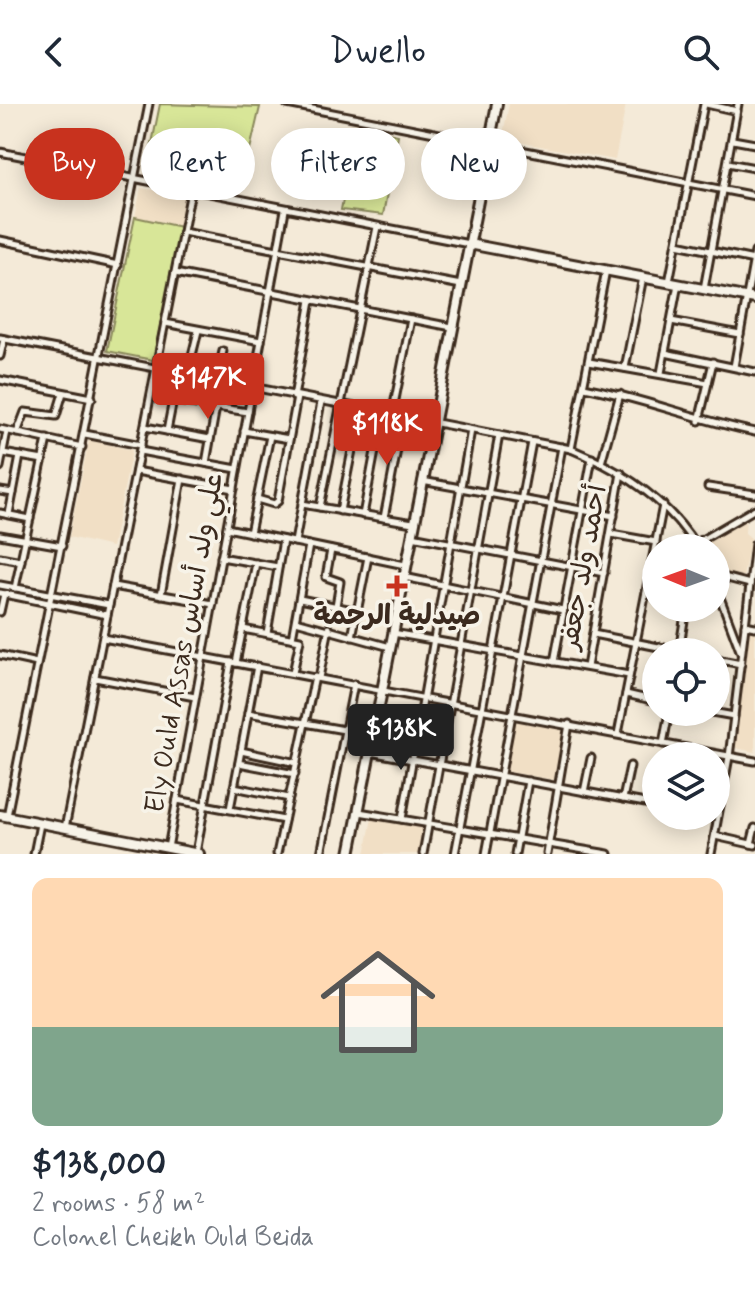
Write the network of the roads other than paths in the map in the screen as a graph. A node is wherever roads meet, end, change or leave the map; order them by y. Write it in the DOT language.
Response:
graph roads {
  1 [pos="149,104"];
  2 [pos="287,104"];
  3 [pos="497,104"];
  4 [pos="705,104"];
  5 [pos="738,104"];
  6 [pos="737,111"];
  7 [pos="492,128"];
  8 [pos="421,131"];
  9 [pos="733,140"];
  10 [pos="755,144"];
  11 [pos="527,151"];
  12 [pos="1,153"];
  13 [pos="0,163"];
  14 [pos="728,163"];
  15 [pos="755,168"];
  16 [pos="135,180"];
  17 [pos="141,181"];
  18 [pos="689,182"];
  19 [pos="723,190"];
  20 [pos="755,196"];
  21 [pos="189,200"];
  22 [pos="236,200"];
  23 [pos="478,200"];
  24 [pos="285,210"];
  25 [pos="377,227"];
  26 [pos="183,232"];
  27 [pos="0,240"];
  28 [pos="469,244"];
  29 [pos="677,244"];
  30 [pos="278,250"];
  31 [pos="710,251"];
  32 [pos="755,252"];
  33 [pos="754,260"];
  34 [pos="118,265"];
  35 [pos="369,267"];
  36 [pos="606,270"];
  37 [pos="175,273"];
  38 [pos="643,277"];
  39 [pos="674,283"];
  40 [pos="461,285"];
  41 [pos="704,289"];
  42 [pos="270,291"];
  43 [pos="751,298"];
  44 [pos="311,300"];
  45 [pos="361,309"];
  46 [pos="411,319"];
  47 [pos="671,321"];
  48 [pos="165,323"];
  49 [pos="452,327"];
  50 [pos="198,331"];
  51 [pos="740,334"];
  52 [pos="2,339"];
  53 [pos="261,341"];
  54 [pos="223,351"];
  55 [pos="665,353"];
  56 [pos="0,356"];
  57 [pos="99,359"];
  58 [pos="589,362"];
  59 [pos="713,362"];
  60 [pos="734,367"];
  61 [pos="625,368"];
  62 [pos="156,370"];
  63 [pos="755,372"];
  64 [pos="661,373"];
  65 [pos="178,374"];
  66 [pos="187,376"];
  67 [pos="0,380"];
  68 [pos="216,382"];
  69 [pos="708,383"];
  70 [pos="584,387"];
  71 [pos="252,389"];
  72 [pos="63,393"];
  73 [pos="620,394"];
  74 [pos="296,397"];
  75 [pos="92,398"];
  76 [pos="172,400"];
  77 [pos="321,402"];
  78 [pos="339,405"];
  79 [pos="216,407"];
  80 [pos="360,409"];
  81 [pos="248,412"];
  82 [pos="382,414"];
  83 [pos="392,415"];
  84 [pos="403,418"];
  85 [pos="699,421"];
  86 [pos="433,423"];
  87 [pos="145,427"];
  88 [pos="4,430"];
  89 [pos="471,430"];
  90 [pos="167,431"];
  91 [pos="244,431"];
  92 [pos="755,432"];
  93 [pos="17,433"];
  94 [pos="85,434"];
  95 [pos="499,435"];
  96 [pos="270,436"];
  97 [pos="47,439"];
  98 [pos="210,439"];
  99 [pos="289,439"];
  100 [pos="532,442"];
  101 [pos="82,447"];
  102 [pos="562,447"];
  103 [pos="140,448"];
  104 [pos="571,449"];
  105 [pos="3,453"];
  106 [pos="20,456"];
  107 [pos="592,458"];
  108 [pos="43,460"];
  109 [pos="206,463"];
  110 [pos="601,463"];
  111 [pos="0,467"];
  112 [pos="238,469"];
  113 [pos="136,471"];
  114 [pos="621,473"];
  115 [pos="182,479"];
  116 [pos="422,481"];
  117 [pos="708,487"];
  118 [pos="460,488"];
  119 [pos="234,489"];
  120 [pos="0,491"];
  121 [pos="13,493"];
  122 [pos="489,493"];
  123 [pos="755,494"];
  124 [pos="257,499"];
  125 [pos="521,499"];
  126 [pos="302,504"];
  127 [pos="552,505"];
  128 [pos="663,505"];
  129 [pos="320,507"];
  130 [pos="755,509"];
  131 [pos="340,511"];
  132 [pos="582,511"];
  133 [pos="0,513"];
  134 [pos="9,514"];
  135 [pos="363,515"];
  136 [pos="614,516"];
  137 [pos="384,518"];
  138 [pos="30,519"];
  139 [pos="413,523"];
  140 [pos="227,528"];
  141 [pos="250,533"];
  142 [pos="611,534"];
  143 [pos="658,534"];
  144 [pos="686,534"];
  145 [pos="715,534"];
  146 [pos="0,535"];
  147 [pos="411,535"];
  148 [pos="26,540"];
  149 [pos="283,540"];
  150 [pos="642,540"];
  151 [pos="295,542"];
  152 [pos="450,544"];
  153 [pos="309,545"];
  154 [pos="62,546"];
  155 [pos="755,548"];
  156 [pos="331,550"];
  157 [pos="478,550"];
  158 [pos="511,554"];
  159 [pos="0,557"];
  160 [pos="221,557"];
  161 [pos="368,557"];
  162 [pos="542,560"];
  163 [pos="21,561"];
  164 [pos="256,563"];
  165 [pos="405,565"];
  166 [pos="572,566"];
  167 [pos="278,567"];
  168 [pos="604,573"];
  169 [pos="403,577"];
  170 [pos="730,580"];
  171 [pos="0,585"];
  172 [pos="442,585"];
  173 [pos="113,586"];
  174 [pos="752,587"];
  175 [pos="15,588"];
  176 [pos="471,591"];
  177 [pos="2,594"];
  178 [pos="52,594"];
  179 [pos="161,595"];
  180 [pos="502,597"];
  181 [pos="300,599"];
  182 [pos="50,603"];
  183 [pos="213,604"];
  184 [pos="533,604"];
  185 [pos="109,605"];
  186 [pos="336,606"];
  187 [pos="563,610"];
  188 [pos="357,611"];
  189 [pos="0,612"];
  190 [pos="107,615"];
  191 [pos="642,619"];
  192 [pos="296,621"];
  193 [pos="729,622"];
  194 [pos="745,625"];
  195 [pos="755,627"];
  196 [pos="329,628"];
  197 [pos="243,629"];
  198 [pos="267,633"];
  199 [pos="392,633"];
  200 [pos="593,634"];
  201 [pos="352,637"];
  202 [pos="103,638"];
  203 [pos="292,638"];
  204 [pos="432,641"];
  205 [pos="636,643"];
  206 [pos="642,644"];
  207 [pos="461,646"];
  208 [pos="390,647"];
  209 [pos="490,652"];
  210 [pos="0,655"];
  211 [pos="203,656"];
  212 [pos="522,656"];
  213 [pos="742,656"];
  214 [pos="234,662"];
  215 [pos="554,662"];
  216 [pos="730,662"];
  217 [pos="37,663"];
  218 [pos="741,664"];
  219 [pos="257,666"];
  220 [pos="587,667"];
  221 [pos="293,673"];
  222 [pos="629,675"];
  223 [pos="95,678"];
  224 [pos="317,678"];
  225 [pos="354,684"];
  226 [pos="381,689"];
  227 [pos="626,694"];
  228 [pos="195,697"];
  229 [pos="423,697"];
  230 [pos="642,698"];
  231 [pos="450,702"];
  232 [pos="482,708"];
  233 [pos="248,713"];
  234 [pos="512,714"];
  235 [pos="730,715"];
  236 [pos="734,716"];
  237 [pos="305,724"];
  238 [pos="569,724"];
  239 [pos="345,731"];
  240 [pos="618,734"];
  241 [pos="373,735"];
  242 [pos="654,742"];
  243 [pos="730,749"];
  244 [pos="241,751"];
  245 [pos="369,752"];
  246 [pos="730,757"];
  247 [pos="591,758"];
  248 [pos="412,759"];
  249 [pos="755,761"];
  250 [pos="239,763"];
  251 [pos="297,763"];
  252 [pos="439,764"];
  253 [pos="630,766"];
  254 [pos="471,770"];
  255 [pos="295,774"];
  256 [pos="500,776"];
  257 [pos="528,781"];
  258 [pos="234,787"];
  259 [pos="559,788"];
  260 [pos="584,792"];
  261 [pos="289,798"];
  262 [pos="623,799"];
  263 [pos="177,800"];
  264 [pos="642,802"];
  265 [pos="205,804"];
  266 [pos="230,809"];
  267 [pos="358,812"];
  268 [pos="4,815"];
  269 [pos="402,819"];
  270 [pos="284,820"];
  271 [pos="40,823"];
  272 [pos="428,823"];
  273 [pos="65,828"];
  274 [pos="460,828"];
  275 [pos="755,828"];
  276 [pos="715,830"];
  277 [pos="490,833"];
  278 [pos="715,836"];
  279 [pos="518,837"];
  280 [pos="549,844"];
  281 [pos="753,844"];
  282 [pos="168,848"];
  283 [pos="153,850"];
  284 [pos="578,851"];
  285 [pos="178,852"];
  286 [pos="34,854"];
  287 [pos="198,854"];
  288 [pos="277,854"];
  289 [pos="321,854"];
  290 [pos="350,854"];
  291 [pos="423,854"];
  292 [pos="455,854"];
  293 [pos="486,854"];
  294 [pos="515,854"];
  295 [pos="547,854"];
  296 [pos="608,854"];
  297 [pos="711,854"];
  1 -- 16 [label="street"];
  2 -- 8 [label="street"];
  3 -- 7 [label="street"];
  4 -- 6 [label="street"];
  4 -- 18 [label="street"];
  5 -- 6 [label="street"];
  6 -- 9 [label="street"];
  9 -- 10 [label="street"];
  9 -- 14 [label="street"];
  11 -- 18 [label="street"];
  12 -- 13 [label="street"];
  12 -- 16 [label="street"];
  14 -- 15 [label="street"];
  14 -- 19 [label="street"];
  16 -- 17 [label="street"];
  16 -- 34 [label="street"];
  18 -- 19 [label="street"];
  18 -- 29 [label="street"];
  19 -- 20 [label="street"];
  19 -- 31 [label="street"];
  21 -- 26 [label="street"];
  22 -- 24 [label="street"];
  23 -- 28 [label="street"];
  24 -- 25 [label="street"];
  24 -- 30 [label="street, Ely Ould Assas علي ولد أساس"];
  25 -- 28 [label="street"];
  25 -- 35 [label="street"];
  26 -- 30 [label="street"];
  26 -- 37 [label="street"];
  27 -- 34 [label="street"];
  28 -- 36 [label="street"];
  28 -- 40 [label="street"];
  29 -- 31 [label="street"];
  29 -- 39 [label="street"];
  30 -- 35 [label="street"];
  30 -- 42 [label="street, Ely Ould Assas علي ولد أساس"];
  31 -- 33 [label="street"];
  31 -- 41 [label="street"];
  32 -- 33 [label="street"];
  33 -- 43 [label="street"];
  34 -- 57 [label="street"];
  35 -- 40 [label="street"];
  35 -- 45 [label="street"];
  36 -- 38 [label="street"];
  36 -- 58 [label="street"];
  37 -- 42 [label="street"];
  37 -- 48 [label="street"];
  38 -- 39 [label="street"];
  38 -- 61 [label="street"];
  39 -- 41 [label="street"];
  39 -- 47 [label="street"];
  40 -- 49 [label="street"];
  41 -- 43 [label="street"];
  42 -- 44 [label="street"];
  42 -- 53 [label="street, Ely Ould Assas علي ولد أساس"];
  43 -- 51 [label="street"];
  44 -- 45 [label="street"];
  44 -- 74 [label="street"];
  45 -- 46 [label="street"];
  45 -- 78 [label="street"];
  46 -- 49 [label="street"];
  46 -- 83 [label="street"];
  47 -- 51 [label="street"];
  47 -- 55 [label="street"];
  48 -- 50 [label="street"];
  48 -- 62 [label="street"];
  49 -- 86 [label="street"];
  50 -- 53 [label="street"];
  50 -- 66 [label="street"];
  51 -- 60 [label="street"];
  52 -- 56 [label="street"];
  52 -- 57 [label="street"];
  53 -- 71 [label="street, Ely Ould Assas علي ولد أساس"];
  54 -- 68 [label="street"];
  55 -- 59 [label="street"];
  55 -- 64 [label="street"];
  57 -- 62 [label="street"];
  57 -- 75 [label="street"];
  58 -- 61 [label="street"];
  58 -- 70 [label="street"];
  59 -- 60 [label="street"];
  59 -- 69 [label="street"];
  60 -- 63 [label="street"];
  61 -- 64 [label="street"];
  62 -- 65 [label="street"];
  62 -- 87 [label="street"];
  64 -- 69 [label="street"];
  65 -- 66 [label="street"];
  65 -- 76 [label="street"];
  66 -- 68 [label="street"];
  67 -- 72 [label="street"];
  68 -- 71 [label="street"];
  69 -- 85 [label="street"];
  70 -- 73 [label="street"];
  70 -- 104 [label="street"];
  71 -- 74 [label="street"];
  71 -- 81 [label="street, Ely Ould Assas علي ولد أساس"];
  72 -- 75 [label="street"];
  72 -- 93 [label="street"];
  73 -- 85 [label="street"];
  73 -- 110 [label="street"];
  74 -- 77 [label="street"];
  74 -- 99 [label="street"];
  75 -- 94 [label="street"];
  76 -- 79 [label="street"];
  76 -- 90 [label="street"];
  77 -- 78 [label="street"];
  77 -- 126 [label="street"];
  78 -- 80 [label="street"];
  78 -- 129 [label="street"];
  79 -- 81 [label="street"];
  79 -- 98 [label="street"];
  80 -- 82 [label="street"];
  80 -- 131 [label="street"];
  81 -- 91 [label="street, Ely Ould Assas علي ولد أساس"];
  82 -- 83 [label="street"];
  82 -- 135 [label="street"];
  83 -- 84 [label="street"];
  84 -- 86 [label="street"];
  84 -- 137 [label="street"];
  85 -- 92 [label="street"];
  86 -- 89 [label="street"];
  86 -- 116 [label="street"];
  87 -- 90 [label="street"];
  87 -- 103 [label="street"];
  88 -- 93 [label="street"];
  88 -- 105 [label="street"];
  89 -- 95 [label="street"];
  89 -- 118 [label="street"];
  90 -- 98 [label="street"];
  91 -- 96 [label="street"];
  91 -- 112 [label="street, Ely Ould Assas علي ولد أساس"];
  93 -- 97 [label="street"];
  94 -- 101 [label="street"];
  94 -- 103 [label="street"];
  95 -- 100 [label="street"];
  95 -- 122 [label="street"];
  96 -- 99 [label="street"];
  96 -- 124 [label="street"];
  97 -- 101 [label="street"];
  97 -- 108 [label="street"];
  98 -- 109 [label="street"];
  99 -- 124 [label="street"];
  100 -- 102 [label="street"];
  100 -- 125 [label="street"];
  101 -- 154 [label="street"];
  102 -- 104 [label="street"];
  102 -- 127 [label="street"];
  103 -- 109 [label="street"];
  103 -- 113 [label="street"];
  104 -- 107 [label="street"];
  105 -- 106 [label="street"];
  105 -- 111 [label="street"];
  106 -- 108 [label="street"];
  106 -- 121 [label="street"];
  107 -- 110 [label="street"];
  107 -- 132 [label="street"];
  108 -- 138 [label="street"];
  109 -- 112 [label="street"];
  110 -- 114 [label="street"];
  112 -- 119 [label="street, Ely Ould Assas علي ولد أساس"];
  113 -- 115 [label="street"];
  113 -- 173 [label="street"];
  114 -- 128 [label="street"];
  114 -- 136 [label="street, أحمد ولد جعفر"];
  115 -- 119 [label="street"];
  115 -- 179 [label="street"];
  116 -- 118 [label="street"];
  116 -- 139 [label="street"];
  117 -- 123 [label="street"];
  118 -- 122 [label="street"];
  118 -- 152 [label="street"];
  119 -- 140 [label="street, Ely Ould Assas علي ولد أساس"];
  120 -- 121 [label="street"];
  121 -- 134 [label="street"];
  122 -- 125 [label="street"];
  122 -- 157 [label="street"];
  124 -- 141 [label="street"];
  125 -- 127 [label="street"];
  125 -- 158 [label="street"];
  126 -- 129 [label="street"];
  126 -- 151 [label="street"];
  127 -- 132 [label="street"];
  127 -- 162 [label="street"];
  128 -- 143 [label="street"];
  128 -- 144 [label="street"];
  129 -- 131 [label="street"];
  130 -- 145 [label="street"];
  131 -- 135 [label="street"];
  132 -- 136 [label="street"];
  132 -- 166 [label="street"];
  133 -- 134 [label="street"];
  134 -- 138 [label="street"];
  135 -- 137 [label="street"];
  136 -- 142 [label="street, أحمد ولد جعفر"];
  137 -- 139 [label="street"];
  138 -- 148 [label="street"];
  139 -- 147 [label="street"];
  140 -- 141 [label="street"];
  140 -- 160 [label="street, Ely Ould Assas علي ولد أساس"];
  141 -- 149 [label="street"];
  142 -- 150 [label="street"];
  142 -- 168 [label="street, أحمد ولد جعفر"];
  146 -- 148 [label="street"];
  147 -- 152 [label="street"];
  147 -- 165 [label="street"];
  148 -- 154 [label="street"];
  148 -- 163 [label="street"];
  149 -- 151 [label="street"];
  149 -- 167 [label="street"];
  151 -- 153 [label="street"];
  152 -- 157 [label="street"];
  152 -- 172 [label="street"];
  153 -- 156 [label="street"];
  153 -- 181 [label="street"];
  154 -- 178 [label="street"];
  155 -- 174 [label="street"];
  156 -- 161 [label="street"];
  156 -- 186 [label="street"];
  157 -- 158 [label="street"];
  157 -- 176 [label="street"];
  158 -- 162 [label="street"];
  158 -- 180 [label="street"];
  159 -- 163 [label="street"];
  160 -- 164 [label="street"];
  160 -- 183 [label="street, Ely Ould Assas علي ولد أساس"];
  161 -- 165 [label="street"];
  161 -- 188 [label="street"];
  162 -- 166 [label="street"];
  162 -- 184 [label="street"];
  163 -- 175 [label="street"];
  164 -- 167 [label="street"];
  164 -- 197 [label="street"];
  165 -- 169 [label="street"];
  166 -- 168 [label="street"];
  166 -- 187 [label="street"];
  167 -- 198 [label="street"];
  168 -- 200 [label="street, أحمد ولد جعفر"];
  169 -- 172 [label="street"];
  169 -- 199 [label="street"];
  170 -- 174 [label="street"];
  171 -- 175 [label="street"];
  172 -- 176 [label="street"];
  172 -- 204 [label="street"];
  173 -- 179 [label="street"];
  173 -- 185 [label="street"];
  174 -- 194 [label="street"];
  175 -- 178 [label="street"];
  176 -- 180 [label="street"];
  176 -- 207 [label="street"];
  177 -- 182 [label="street"];
  177 -- 189 [label="street"];
  178 -- 182 [label="street"];
  178 -- 185 [label="street"];
  179 -- 183 [label="street"];
  180 -- 184 [label="street"];
  180 -- 209 [label="street"];
  181 -- 186 [label="street"];
  181 -- 192 [label="street"];
  182 -- 190 [label="street"];
  182 -- 217 [label="street"];
  183 -- 211 [label="street, Ely Ould Assas علي ولد أساس"];
  184 -- 187 [label="street"];
  184 -- 212 [label="street"];
  185 -- 190 [label="street"];
  186 -- 188 [label="street"];
  187 -- 215 [label="street"];
  188 -- 201 [label="street"];
  190 -- 202 [label="street"];
  191 -- 205 [label="street"];
  192 -- 196 [label="street"];
  192 -- 203 [label="street"];
  193 -- 213 [label="street"];
  194 -- 195 [label="street"];
  194 -- 213 [label="street"];
  196 -- 201 [label="street"];
  196 -- 224 [label="street"];
  197 -- 198 [label="street"];
  197 -- 214 [label="street"];
  198 -- 203 [label="street"];
  199 -- 204 [label="street"];
  199 -- 208 [label="street"];
  200 -- 205 [label="street"];
  200 -- 220 [label="street, أحمد ولد جعفر"];
  201 -- 208 [label="street"];
  202 -- 211 [label="street"];
  202 -- 223 [label="street"];
  203 -- 221 [label="street"];
  204 -- 207 [label="street"];
  204 -- 229 [label="street"];
  205 -- 206 [label="street"];
  205 -- 222 [label="street"];
  207 -- 209 [label="street"];
  207 -- 231 [label="street"];
  208 -- 226 [label="street"];
  209 -- 212 [label="street"];
  209 -- 232 [label="street"];
  210 -- 217 [label="street"];
  211 -- 214 [label="street"];
  211 -- 228 [label="street, Ely Ould Assas علي ولد أساس"];
  212 -- 215 [label="street"];
  212 -- 234 [label="street"];
  213 -- 218 [label="street"];
  214 -- 219 [label="street"];
  214 -- 265 [label="street"];
  215 -- 220 [label="street"];
  216 -- 218 [label="street"];
  217 -- 268 [label="street"];
  218 -- 236 [label="street"];
  219 -- 221 [label="street"];
  219 -- 233 [label="street"];
  220 -- 222 [label="street"];
  221 -- 224 [label="street"];
  222 -- 227 [label="street"];
  223 -- 228 [label="street"];
  223 -- 273 [label="street"];
  224 -- 225 [label="street"];
  224 -- 237 [label="street"];
  225 -- 226 [label="street"];
  225 -- 239 [label="street"];
  226 -- 229 [label="street"];
  226 -- 241 [label="street"];
  227 -- 230 [label="street"];
  227 -- 240 [label="street"];
  228 -- 263 [label="street, Ely Ould Assas علي ولد أساس"];
  229 -- 231 [label="street"];
  229 -- 248 [label="street"];
  231 -- 232 [label="street"];
  231 -- 252 [label="street"];
  232 -- 234 [label="street"];
  232 -- 254 [label="street"];
  233 -- 237 [label="street"];
  233 -- 244 [label="street"];
  234 -- 238 [label="street"];
  234 -- 256 [label="street"];
  235 -- 236 [label="street"];
  236 -- 243 [label="street"];
  237 -- 239 [label="street"];
  237 -- 251 [label="street"];
  238 -- 240 [label="street"];
  238 -- 259 [label="street"];
  239 -- 241 [label="street"];
  239 -- 289 [label="street"];
  240 -- 242 [label="street"];
  241 -- 245 [label="street"];
  244 -- 250 [label="street"];
  244 -- 251 [label="street"];
  245 -- 248 [label="street"];
  245 -- 267 [label="street"];
  246 -- 249 [label="street"];
  247 -- 260 [label="street"];
  248 -- 252 [label="street"];
  248 -- 269 [label="street"];
  250 -- 255 [label="street"];
  250 -- 258 [label="street"];
  251 -- 255 [label="street"];
  252 -- 254 [label="street"];
  252 -- 272 [label="street"];
  253 -- 262 [label="street"];
  254 -- 256 [label="street"];
  254 -- 274 [label="street"];
  255 -- 261 [label="street"];
  256 -- 257 [label="street"];
  256 -- 277 [label="street"];
  257 -- 259 [label="street"];
  257 -- 279 [label="street"];
  258 -- 261 [label="street"];
  258 -- 266 [label="street"];
  259 -- 260 [label="street"];
  259 -- 280 [label="street"];
  260 -- 262 [label="street"];
  261 -- 270 [label="street"];
  262 -- 264 [label="street"];
  263 -- 265 [label="street"];
  263 -- 282 [label="street, Ely Ould Assas علي ولد أساس"];
  265 -- 266 [label="street"];
  265 -- 287 [label="street"];
  266 -- 270 [label="street"];
  267 -- 269 [label="street"];
  267 -- 290 [label="street"];
  268 -- 271 [label="street"];
  269 -- 272 [label="street"];
  270 -- 288 [label="street"];
  271 -- 273 [label="street"];
  271 -- 286 [label="street"];
  272 -- 274 [label="street"];
  272 -- 291 [label="street"];
  273 -- 283 [label="street"];
  274 -- 277 [label="street"];
  274 -- 292 [label="street"];
  275 -- 281 [label="street"];
  276 -- 278 [label="street"];
  277 -- 279 [label="street"];
  277 -- 293 [label="street"];
  278 -- 281 [label="street"];
  278 -- 297 [label="street"];
  279 -- 280 [label="street"];
  279 -- 294 [label="street"];
  280 -- 284 [label="street"];
  280 -- 295 [label="street"];
  282 -- 283 [label="street"];
  282 -- 285 [label="street"];
  284 -- 296 [label="street"];
  285 -- 287 [label="street"];
}
